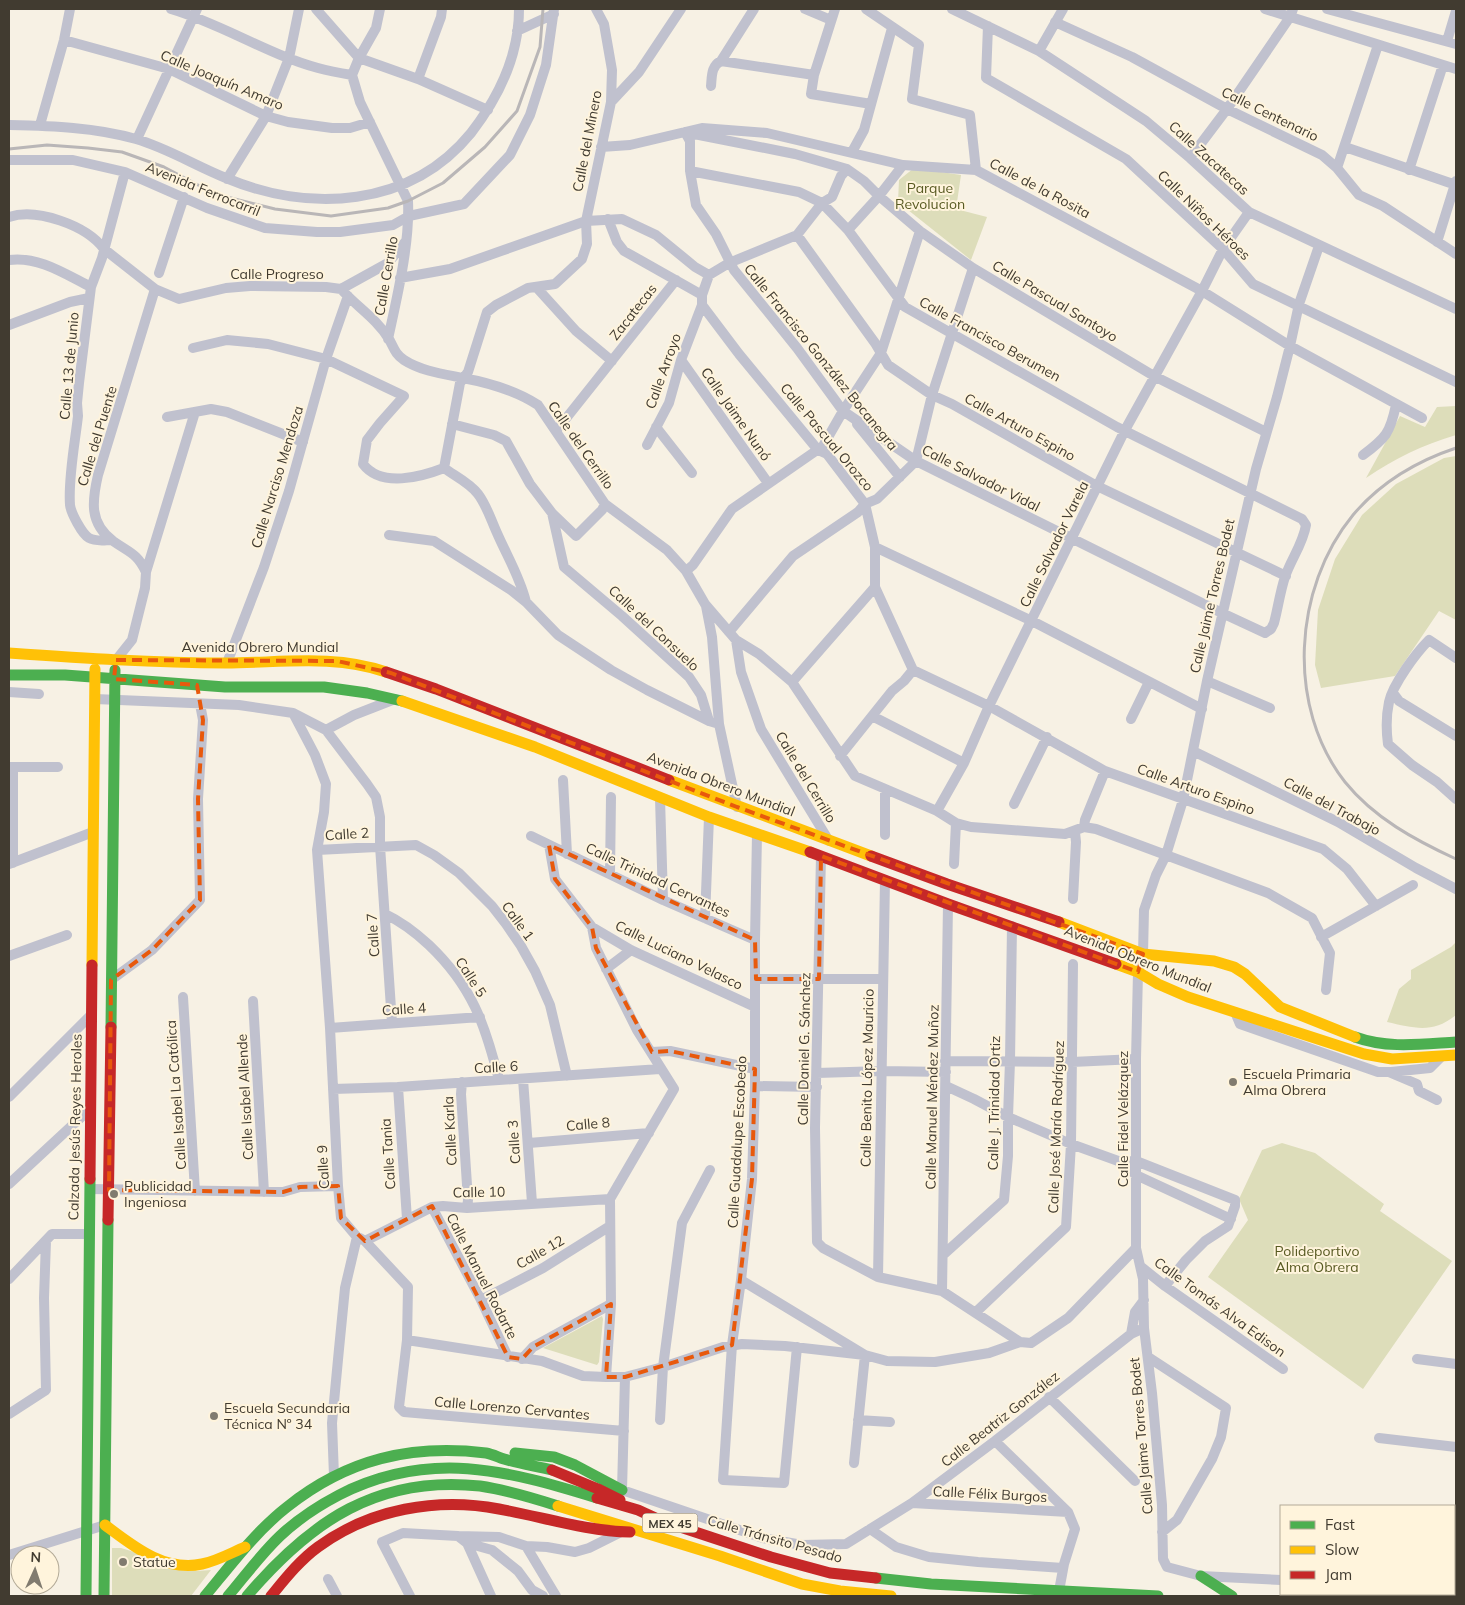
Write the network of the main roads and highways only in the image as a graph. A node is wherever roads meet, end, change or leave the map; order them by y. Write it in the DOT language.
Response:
graph roads {
  1 [pos="9,653"];
  2 [pos="95,658"];
  3 [pos="116,660"];
  4 [pos="9,675"];
  5 [pos="65,675"];
  6 [pos="96,677"];
  7 [pos="114,679"];
  8 [pos="95,699"];
  9 [pos="1456,1042"];
  10 [pos="1456,1055"];
  11 [pos="488,1453"];
  12 [pos="622,1490"];
  13 [pos="638,1510"];
  14 [pos="105,1525"];
  15 [pos="644,1532"];
  16 [pos="246,1547"];
  17 [pos="1201,1576"];
  18 [pos="86,1596"];
  19 [pos="104,1596"];
  20 [pos="205,1596"];
  21 [pos="228,1596"];
  22 [pos="247,1596"];
  23 [pos="271,1596"];
  24 [pos="891,1596"];
  25 [pos="1158,1596"];
  26 [pos="1232,1596"];
  1 -- 2 [label="main road, Avenida Obrero Mundial"];
  2 -- 3 [label="main road, Avenida Obrero Mundial"];
  2 -- 6 [label="main road, Calzada Jesús Reyes Heroles"];
  3 -- 7 [label="main road"];
  3 -- 9 [label="main road, Avenida Obrero Mundial"];
  4 -- 5 [label="main road, Avenida Obrero Mundial"];
  5 -- 6 [label="main road, Avenida Obrero Mundial"];
  5 -- 8 [label="main road"];
  6 -- 7 [label="main road, Avenida Obrero Mundial"];
  6 -- 8 [label="main road, Calzada Jesús Reyes Heroles"];
  7 -- 10 [label="main road, Avenida Obrero Mundial"];
  7 -- 14 [label="main road"];
  8 -- 18 [label="main road, Calzada Jesús Reyes Heroles"];
  11 -- 12 [label="main road"];
  11 -- 13 [label="main road"];
  11 -- 16 [label="main road"];
  13 -- 21 [label="main road, Calle Tránsito Pesado / MEX 45"];
  13 -- 25 [label="main road, Calle Tránsito Pesado / MEX 45"];
  14 -- 16 [label="main road"];
  14 -- 19 [label="main road"];
  15 -- 22 [label="main road, MEX 45"];
  15 -- 23 [label="main road"];
  15 -- 24 [label="main road, MEX 45"];
  16 -- 20 [label="main road"];
  17 -- 26 [label="main road"];
}
